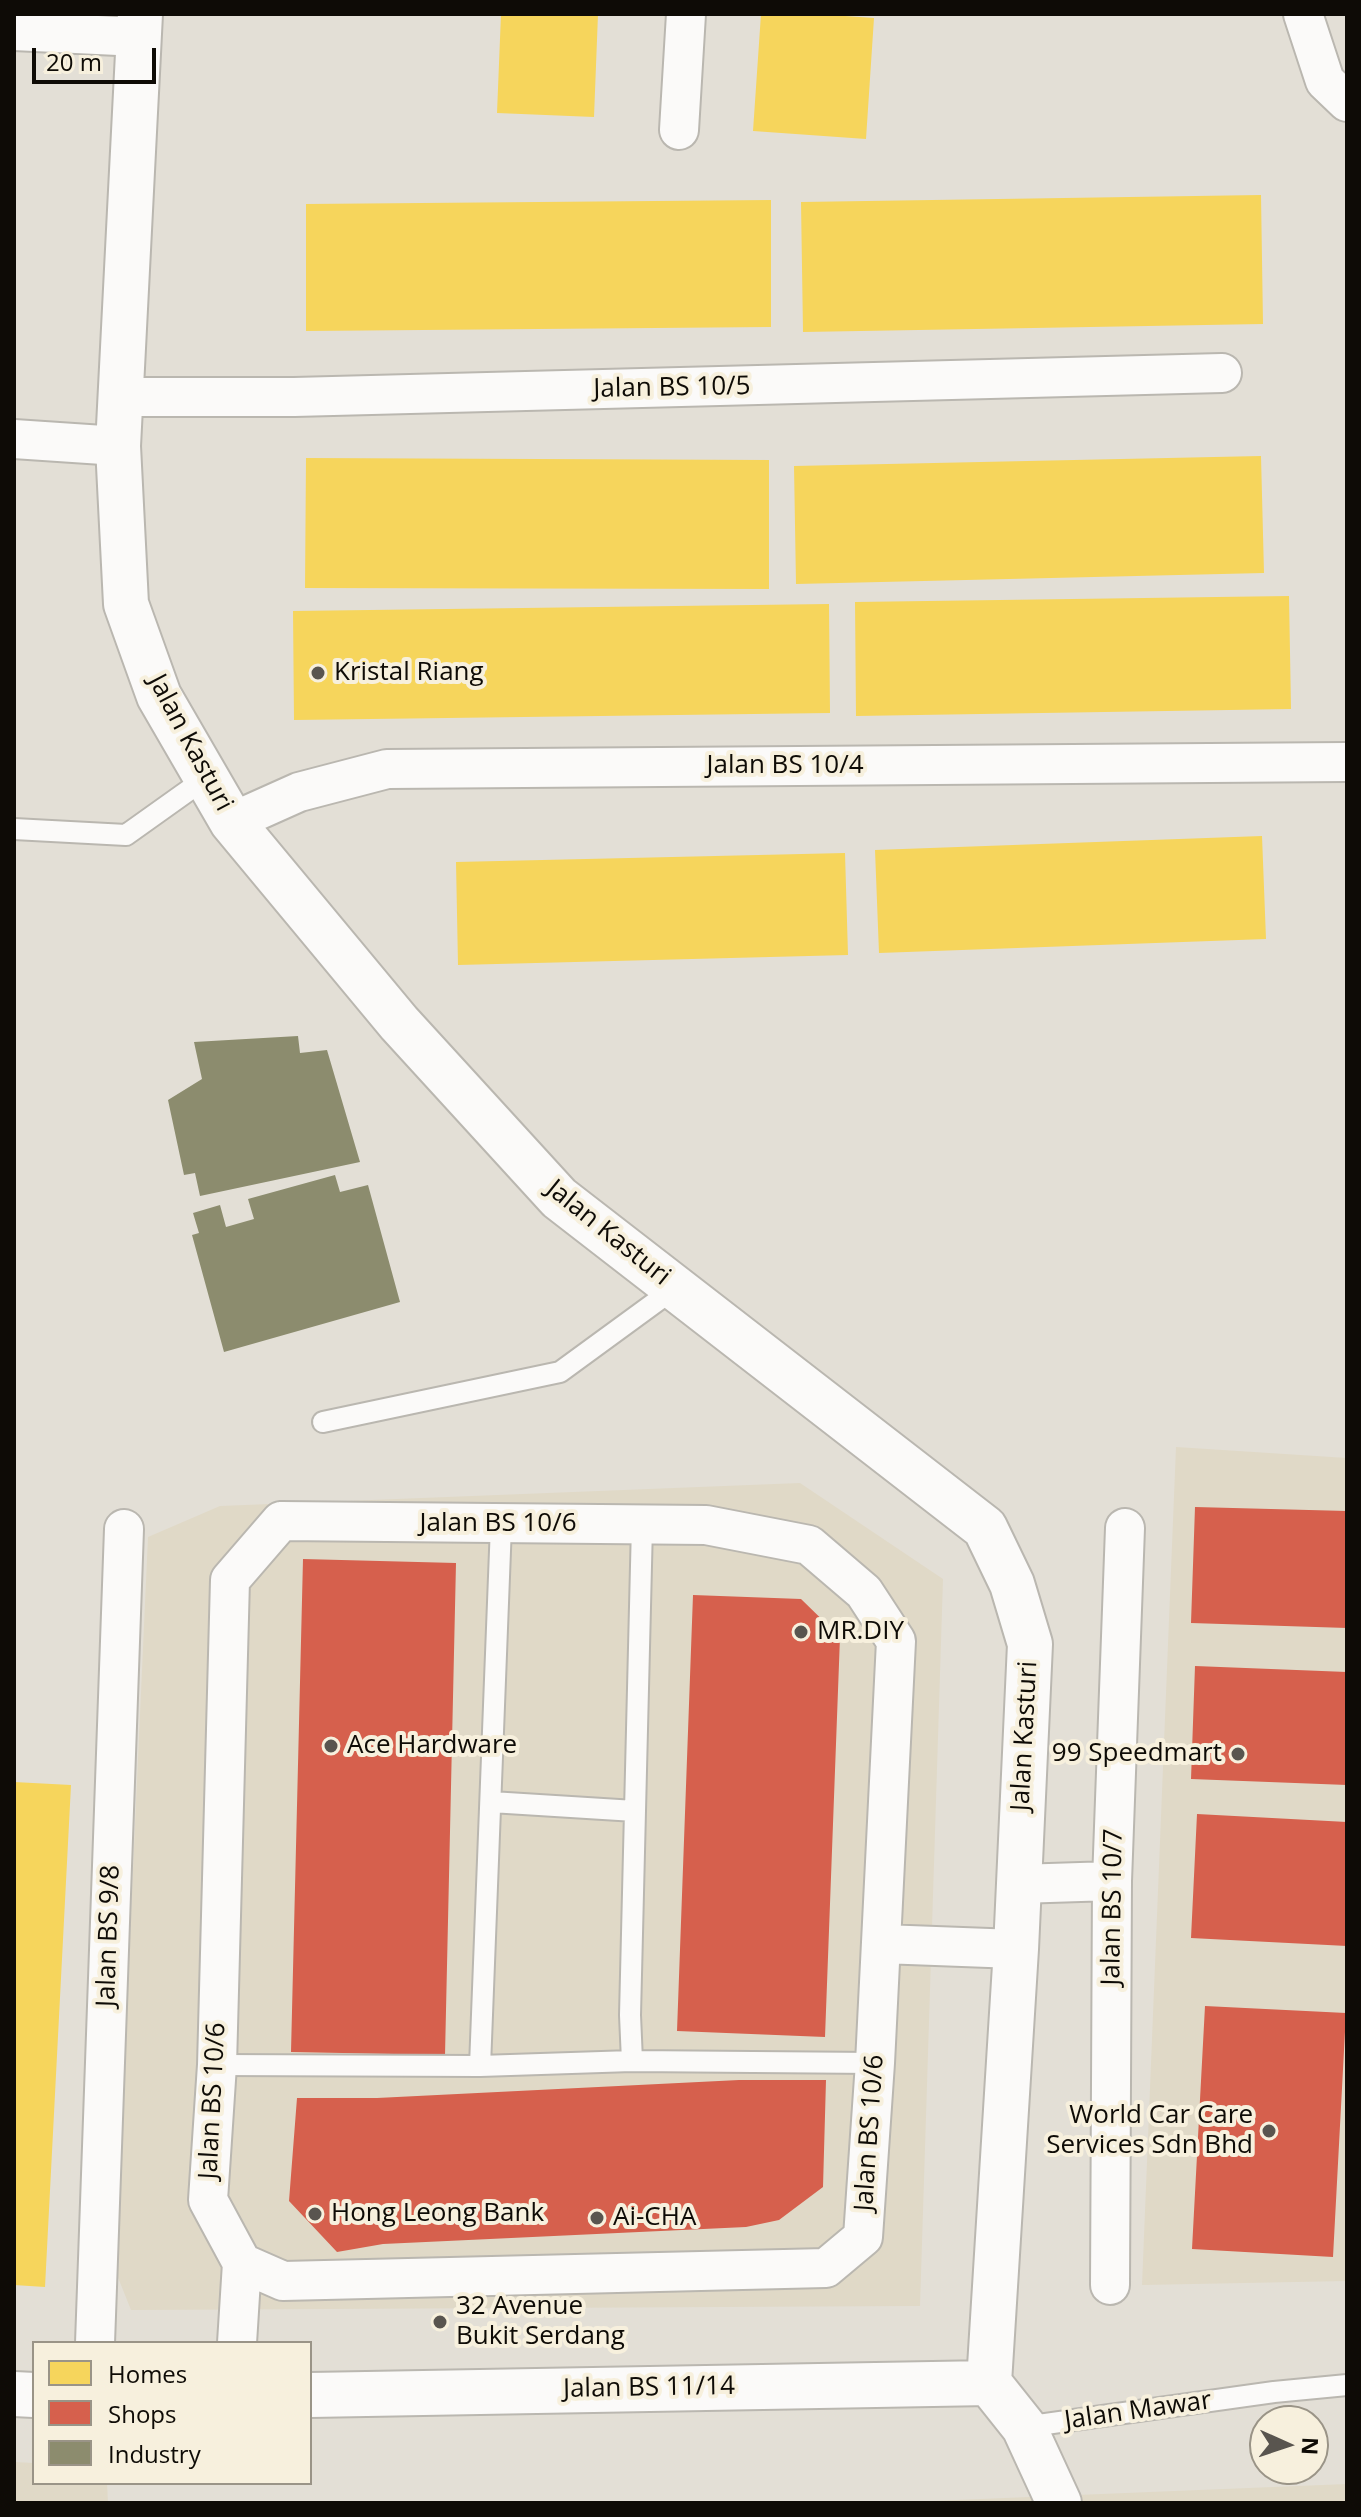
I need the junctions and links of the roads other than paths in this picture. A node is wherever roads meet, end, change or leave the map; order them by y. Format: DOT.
graph roads {
  1 [pos="686,14"];
  2 [pos="1303,14"];
  3 [pos="139,26"];
  4 [pos="14,31"];
  5 [pos="1347,102"];
  6 [pos="679,130"];
  7 [pos="1222,373"];
  8 [pos="122,397"];
  9 [pos="14,439"];
  10 [pos="118,446"];
  11 [pos="1347,762"];
  12 [pos="206,778"];
  13 [pos="232,822"];
  14 [pos="14,829"];
  15 [pos="675,1288"];
  16 [pos="323,1422"];
  17 [pos="501,1525"];
  18 [pos="642,1525"];
  19 [pos="1125,1528"];
  20 [pos="124,1529"];
  21 [pos="491,1802"];
  22 [pos="635,1811"];
  23 [pos="1112,1881"];
  24 [pos="1018,1884"];
  25 [pos="882,1944"];
  26 [pos="1016,1949"];
  27 [pos="632,2061"];
  28 [pos="875,2063"];
  29 [pos="217,2065"];
  30 [pos="480,2066"];
  31 [pos="242,2263"];
  32 [pos="1110,2285"];
  33 [pos="95,2341"];
  34 [pos="237,2341"];
  35 [pos="989,2383"];
  36 [pos="1347,2385"];
  37 [pos="312,2395"];
  38 [pos="1024,2427"];
  39 [pos="1053,2490"];
  40 [pos="1080,2503"];
  1 -- 6 [label="street"];
  2 -- 5 [label="street"];
  3 -- 4 [label="street"];
  3 -- 8 [label="street, Jalan Kasturi"];
  7 -- 8 [label="street, Jalan BS 10/5"];
  8 -- 10 [label="street, Jalan Kasturi"];
  9 -- 10 [label="street"];
  10 -- 12 [label="street, Jalan Kasturi"];
  11 -- 13 [label="street, Jalan BS 10/4"];
  12 -- 13 [label="street, Jalan Kasturi"];
  12 -- 14 [label="lane"];
  13 -- 15 [label="street, Jalan Kasturi"];
  15 -- 16 [label="lane"];
  15 -- 24 [label="street, Jalan Kasturi"];
  17 -- 18 [label="street, Jalan BS 10/6"];
  17 -- 21 [label="lane"];
  17 -- 29 [label="street, Jalan BS 10/6"];
  18 -- 22 [label="lane"];
  18 -- 25 [label="street, Jalan BS 10/6"];
  19 -- 23 [label="street, Jalan BS 10/7"];
  20 -- 33 [label="street, Jalan BS 9/8"];
  21 -- 22 [label="lane"];
  21 -- 30 [label="lane"];
  22 -- 27 [label="lane"];
  23 -- 24 [label="street"];
  23 -- 32 [label="street, Jalan BS 10/7"];
  24 -- 26 [label="street, Jalan Kasturi"];
  25 -- 26 [label="street"];
  25 -- 28 [label="street, Jalan BS 10/6"];
  26 -- 35 [label="street, Jalan Kasturi"];
  27 -- 28 [label="lane"];
  27 -- 30 [label="lane"];
  28 -- 31 [label="street, Jalan BS 10/6"];
  29 -- 30 [label="lane"];
  29 -- 31 [label="street, Jalan BS 10/6"];
  31 -- 34 [label="street"];
  35 -- 37 [label="street, Jalan BS 11/14"];
  35 -- 38 [label="street"];
  36 -- 38 [label="lane, Jalan Mawar"];
  38 -- 39 [label="street"];
  39 -- 40 [label="street"];
}
